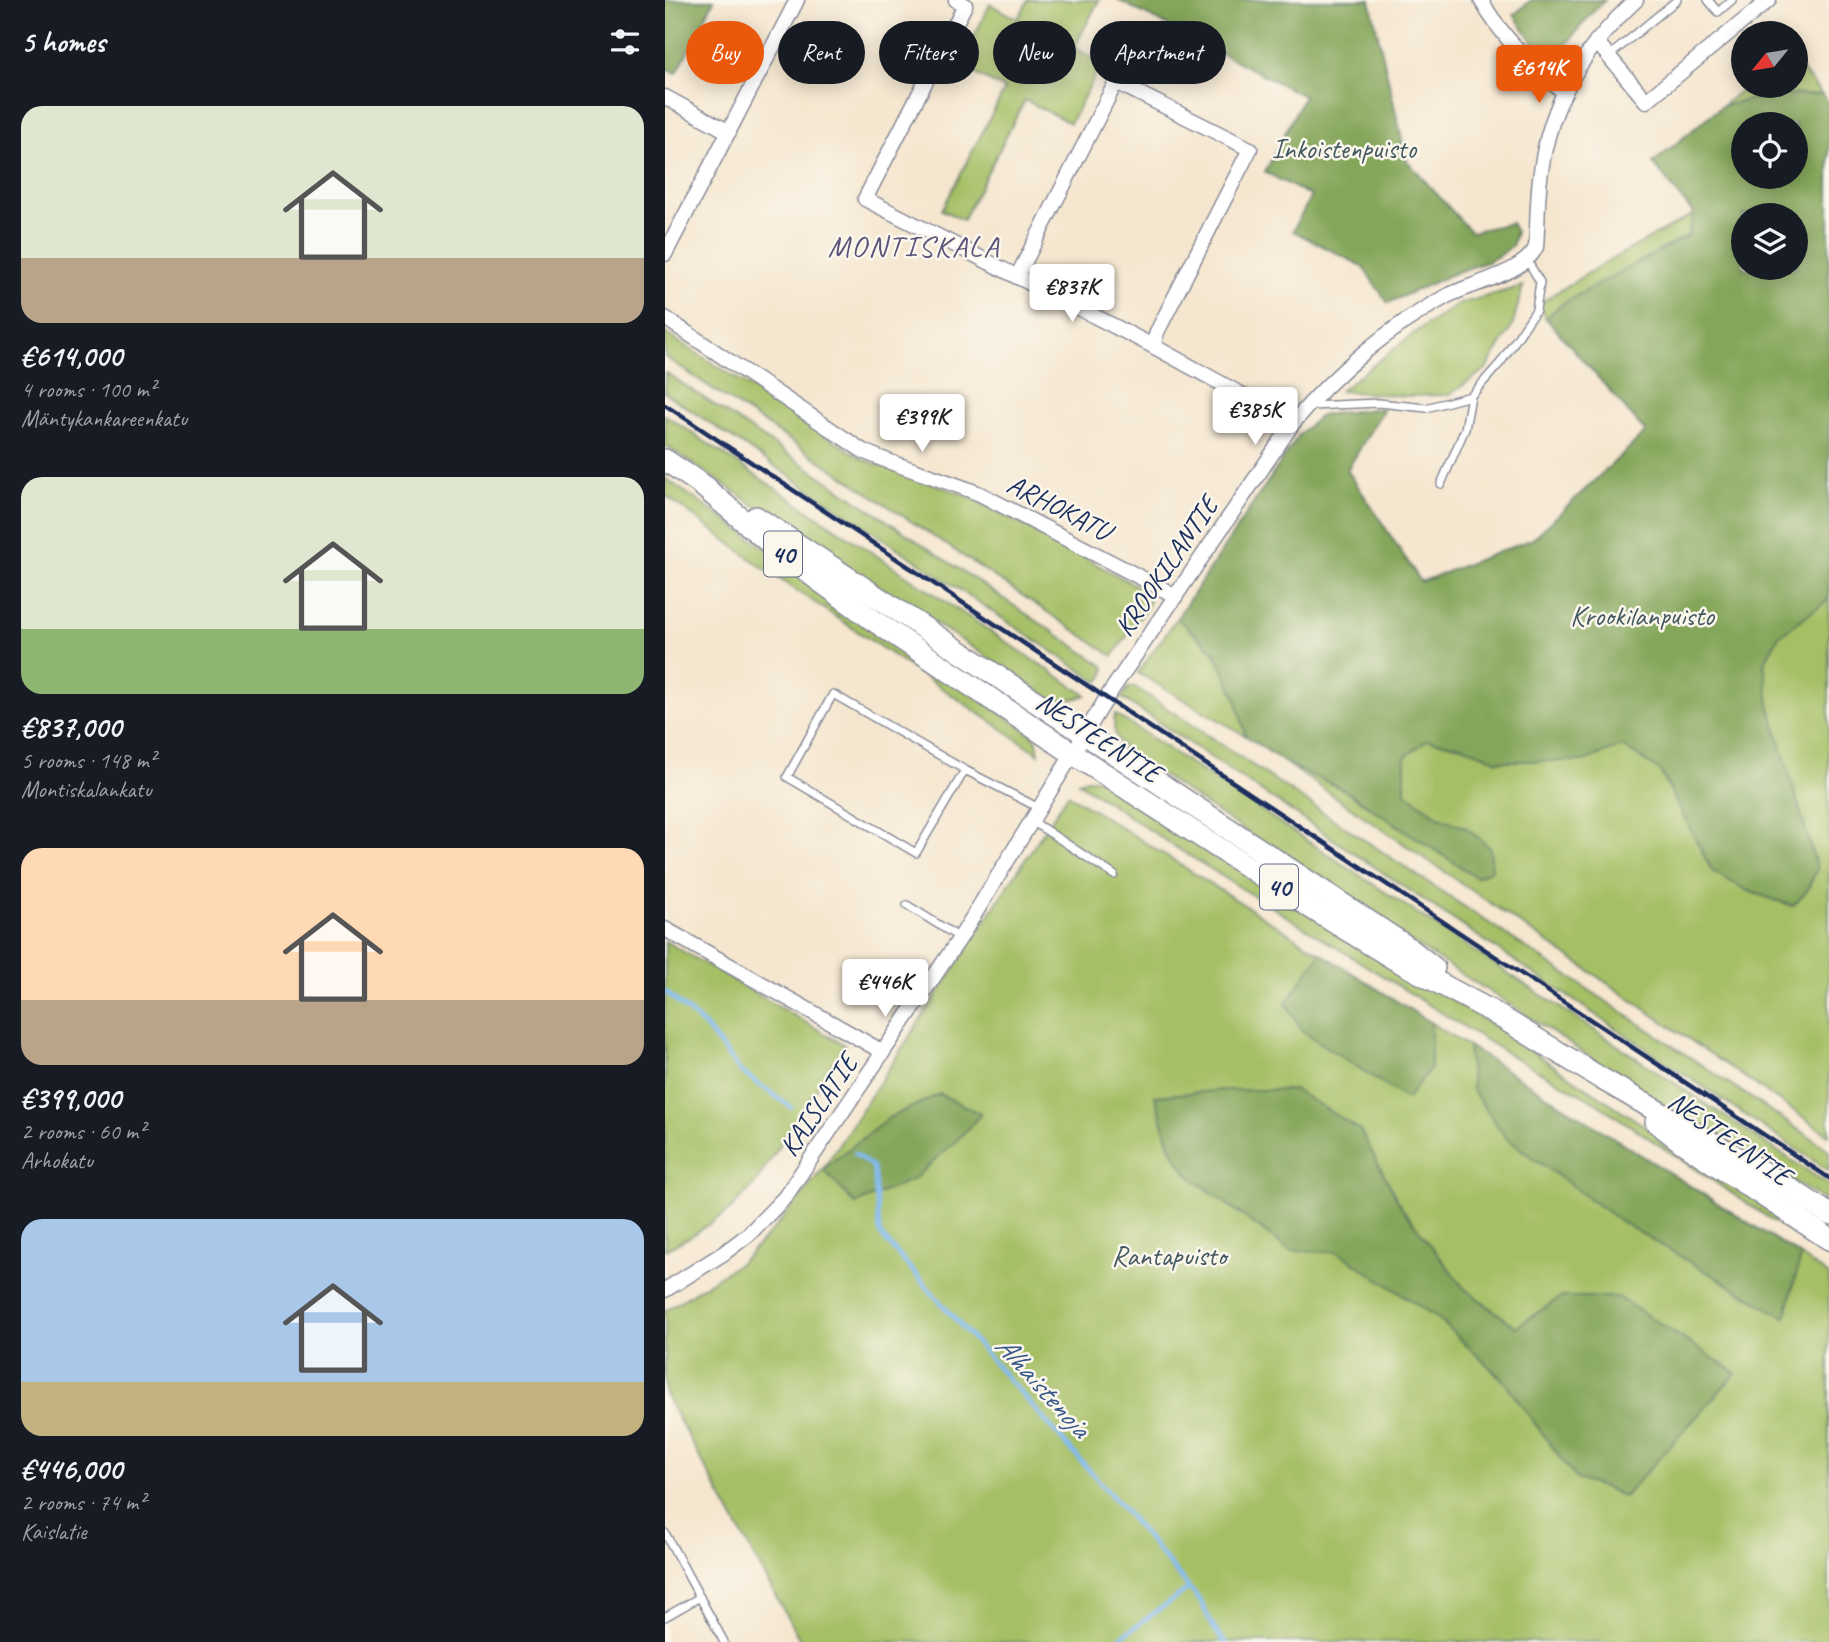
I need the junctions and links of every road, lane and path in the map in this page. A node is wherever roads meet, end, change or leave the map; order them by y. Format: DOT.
graph roads {
  1 [pos="797,0"];
  2 [pos="955,0"];
  3 [pos="1482,0"];
  4 [pos="1636,0"];
  5 [pos="1677,0"];
  6 [pos="1708,0"];
  7 [pos="1732,0"];
  8 [pos="1769,0"];
  9 [pos="1596,41"];
  10 [pos="1609,56"];
  11 [pos="1565,92"];
  12 [pos="665,97"];
  13 [pos="729,132"];
  14 [pos="665,254"];
  15 [pos="1527,260"];
  16 [pos="1017,277"];
  17 [pos="665,318"];
  18 [pos="1153,346"];
  19 [pos="1471,396"];
  20 [pos="1306,407"];
  21 [pos="1293,423"];
  22 [pos="665,460"];
  23 [pos="697,481"];
  24 [pos="1441,484"];
  25 [pos="1176,596"];
  26 [pos="1085,734"];
  27 [pos="1072,754"];
  28 [pos="965,769"];
  29 [pos="1035,815"];
  30 [pos="1114,875"];
  31 [pos="907,905"];
  32 [pos="665,929"];
  33 [pos="960,938"];
  34 [pos="1491,1011"];
  35 [pos="883,1052"];
  36 [pos="1602,1079"];
  37 [pos="1829,1214"];
  38 [pos="1829,1239"];
  39 [pos="665,1290"];
  40 [pos="665,1534"];
  41 [pos="700,1597"];
  42 [pos="665,1617"];
  43 [pos="724,1642"];
  1 -- 13 [label="street"];
  2 -- 16 [label="street"];
  3 -- 11 [label="street"];
  4 -- 9 [label="street"];
  5 -- 10 [label="lane"];
  6 -- 7 [label="lane"];
  8 -- 10 [label="street"];
  9 -- 10 [label="street"];
  9 -- 11 [label="street"];
  11 -- 15 [label="street"];
  12 -- 13 [label="street"];
  13 -- 14 [label="street"];
  15 -- 19 [label="lane"];
  15 -- 20 [label="street, KROOKILANTIE"];
  16 -- 18 [label="street"];
  16 -- 18 [label="street"];
  17 -- 25 [label="street, ARHOKATU"];
  18 -- 21 [label="street"];
  19 -- 20 [label="lane"];
  19 -- 24 [label="lane"];
  20 -- 21 [label="street, KROOKILANTIE"];
  21 -- 25 [label="street, KROOKILANTIE"];
  22 -- 23 [label="main road, NESTEENTIE / 40"];
  23 -- 26 [label="main road, NESTEENTIE / 40"];
  23 -- 27 [label="main road, NESTEENTIE / 40"];
  25 -- 26 [label="street, KROOKILANTIE"];
  26 -- 27 [label="street, KAISLATIE"];
  26 -- 34 [label="main road, NESTEENTIE / 40"];
  27 -- 29 [label="street, KAISLATIE"];
  27 -- 34 [label="main road, NESTEENTIE / 40"];
  28 -- 28 [label="lane"];
  28 -- 29 [label="lane"];
  29 -- 30 [label="lane"];
  29 -- 33 [label="street, KAISLATIE"];
  31 -- 33 [label="lane"];
  32 -- 35 [label="street"];
  33 -- 35 [label="street, KAISLATIE"];
  34 -- 36 [label="main road, NESTEENTIE / 40"];
  35 -- 39 [label="street, KAISLATIE"];
  36 -- 37 [label="main road, NESTEENTIE / 40"];
  36 -- 38 [label="main road, NESTEENTIE / 40"];
  40 -- 41 [label="lane"];
  41 -- 42 [label="lane"];
  41 -- 43 [label="lane"];
}
